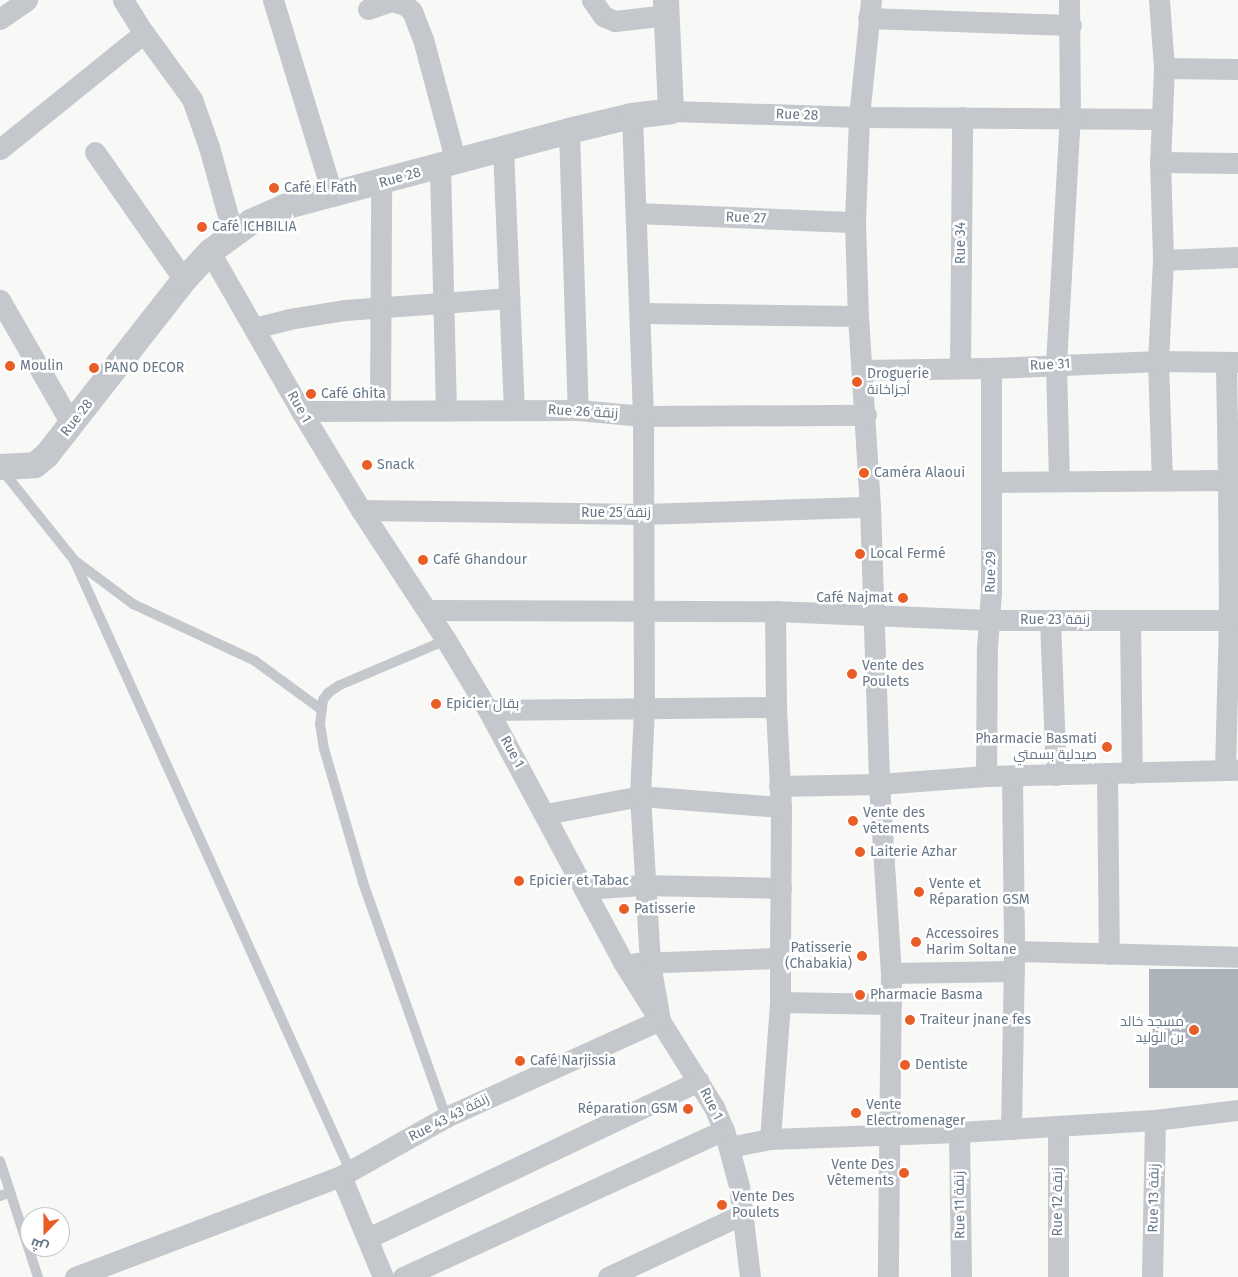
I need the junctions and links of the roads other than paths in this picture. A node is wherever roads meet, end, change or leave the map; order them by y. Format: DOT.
graph roads {
  1 [pos="27,0"];
  2 [pos="123,0"];
  3 [pos="273,0"];
  4 [pos="592,0"];
  5 [pos="1069,0"];
  6 [pos="1159,0"];
  7 [pos="666,7"];
  8 [pos="368,9"];
  9 [pos="870,9"];
  10 [pos="0,19"];
  11 [pos="1071,25"];
  12 [pos="144,33"];
  13 [pos="1164,68"];
  14 [pos="1238,69"];
  15 [pos="671,111"];
  16 [pos="632,116"];
  17 [pos="859,117"];
  18 [pos="962,117"];
  19 [pos="1070,117"];
  20 [pos="1162,119"];
  21 [pos="569,131"];
  22 [pos="0,149"];
  23 [pos="504,149"];
  24 [pos="94,152"];
  25 [pos="1160,162"];
  26 [pos="448,164"];
  27 [pos="1238,164"];
  28 [pos="381,183"];
  29 [pos="333,196"];
  30 [pos="636,213"];
  31 [pos="855,222"];
  32 [pos="233,234"];
  33 [pos="210,252"];
  34 [pos="1238,257"];
  35 [pos="1163,260"];
  36 [pos="184,280"];
  37 [pos="510,298"];
  38 [pos="0,300"];
  39 [pos="444,304"];
  40 [pos="380,308"];
  41 [pos="640,313"];
  42 [pos="858,316"];
  43 [pos="254,328"];
  44 [pos="10,334"];
  45 [pos="1158,361"];
  46 [pos="1232,362"];
  47 [pos="1056,364"];
  48 [pos="960,368"];
  49 [pos="991,368"];
  50 [pos="863,370"];
  51 [pos="380,410"];
  52 [pos="446,410"];
  53 [pos="514,410"];
  54 [pos="578,410"];
  55 [pos="301,411"];
  56 [pos="866,415"];
  57 [pos="643,416"];
  58 [pos="72,425"];
  59 [pos="0,467"];
  60 [pos="1162,480"];
  61 [pos="1228,480"];
  62 [pos="1059,481"];
  63 [pos="991,482"];
  64 [pos="870,507"];
  65 [pos="361,510"];
  66 [pos="642,514"];
  67 [pos="74,560"];
  68 [pos="427,610"];
  69 [pos="643,610"];
  70 [pos="775,610"];
  71 [pos="872,613"];
  72 [pos="989,620"];
  73 [pos="1050,620"];
  74 [pos="1130,620"];
  75 [pos="1234,620"];
  76 [pos="446,640"];
  77 [pos="776,707"];
  78 [pos="644,708"];
  79 [pos="322,710"];
  80 [pos="488,710"];
  81 [pos="1232,770"];
  82 [pos="1106,773"];
  83 [pos="1132,773"];
  84 [pos="1056,774"];
  85 [pos="986,776"];
  86 [pos="1012,776"];
  87 [pos="879,784"];
  88 [pos="640,796"];
  89 [pos="780,796"];
  90 [pos="546,814"];
  91 [pos="643,885"];
  92 [pos="781,888"];
  93 [pos="584,889"];
  94 [pos="1109,954"];
  95 [pos="1238,957"];
  96 [pos="780,958"];
  97 [pos="1014,961"];
  98 [pos="623,962"];
  99 [pos="650,963"];
  100 [pos="891,973"];
  101 [pos="780,1002"];
  102 [pos="891,1004"];
  103 [pos="660,1020"];
  104 [pos="699,1081"];
  105 [pos="1238,1110"];
  106 [pos="446,1117"];
  107 [pos="1156,1120"];
  108 [pos="1058,1126"];
  109 [pos="1011,1129"];
  110 [pos="959,1132"];
  111 [pos="890,1133"];
  112 [pos="726,1139"];
  113 [pos="770,1139"];
  114 [pos="0,1161"];
  115 [pos="346,1173"];
  116 [pos="5,1194"];
  117 [pos="743,1214"];
  118 [pos="368,1238"];
  119 [pos="38,1277"];
  120 [pos="75,1277"];
  121 [pos="383,1277"];
  122 [pos="403,1277"];
  123 [pos="608,1277"];
  124 [pos="750,1277"];
  125 [pos="888,1277"];
  126 [pos="961,1277"];
  127 [pos="1058,1277"];
  128 [pos="1152,1277"];
  1 -- 10 [label="street"];
  2 -- 12 [label="street"];
  3 -- 29 [label="street"];
  4 -- 7 [label="street"];
  5 -- 11 [label="street"];
  6 -- 13 [label="street"];
  7 -- 15 [label="street"];
  8 -- 26 [label="street"];
  9 -- 11 [label="street"];
  9 -- 17 [label="street"];
  11 -- 19 [label="street"];
  12 -- 22 [label="street"];
  12 -- 32 [label="street"];
  13 -- 14 [label="street"];
  13 -- 20 [label="street"];
  15 -- 16 [label="street, Rue 28"];
  15 -- 17 [label="street, Rue 28"];
  16 -- 21 [label="street, Rue 28"];
  16 -- 30 [label="street"];
  17 -- 18 [label="street, Rue 28"];
  17 -- 31 [label="street"];
  18 -- 19 [label="street, Rue 28"];
  18 -- 48 [label="street, Rue 34"];
  19 -- 20 [label="street, Rue 28"];
  19 -- 47 [label="street"];
  20 -- 25 [label="street"];
  21 -- 23 [label="street, Rue 28"];
  21 -- 54 [label="street"];
  23 -- 26 [label="street, Rue 28"];
  23 -- 37 [label="street"];
  24 -- 36 [label="street"];
  25 -- 27 [label="street"];
  25 -- 35 [label="street"];
  26 -- 28 [label="street, Rue 28"];
  26 -- 39 [label="street"];
  28 -- 29 [label="street, Rue 28"];
  28 -- 40 [label="street"];
  29 -- 32 [label="street, Rue 28"];
  30 -- 31 [label="street, Rue 27"];
  30 -- 41 [label="street"];
  31 -- 42 [label="street"];
  32 -- 33 [label="street, Rue 28"];
  33 -- 36 [label="street, Rue 28"];
  33 -- 43 [label="street, Rue 1"];
  34 -- 35 [label="street"];
  35 -- 45 [label="street"];
  36 -- 58 [label="street, Rue 28"];
  37 -- 39 [label="street"];
  37 -- 53 [label="street"];
  38 -- 44 [label="street"];
  39 -- 40 [label="street"];
  39 -- 52 [label="street"];
  40 -- 43 [label="street"];
  40 -- 51 [label="street"];
  41 -- 42 [label="street"];
  41 -- 57 [label="street"];
  42 -- 50 [label="street"];
  43 -- 55 [label="street, Rue 1"];
  44 -- 58 [label="street"];
  45 -- 46 [label="street, Rue 31"];
  45 -- 47 [label="street, Rue 31"];
  45 -- 60 [label="street"];
  46 -- 61 [label="street"];
  47 -- 49 [label="street, Rue 31"];
  47 -- 62 [label="street"];
  48 -- 49 [label="street, Rue 31"];
  48 -- 50 [label="street, Rue 31"];
  49 -- 63 [label="street, Rue 29"];
  50 -- 56 [label="street"];
  51 -- 52 [label="street, Rue 26 زنقة"];
  51 -- 55 [label="street, Rue 26 زنقة"];
  52 -- 53 [label="street, Rue 26 زنقة"];
  53 -- 54 [label="street, Rue 26 زنقة"];
  54 -- 57 [label="street, Rue 26 زنقة"];
  55 -- 65 [label="street, Rue 1"];
  56 -- 57 [label="street, Rue 26 زنقة"];
  56 -- 64 [label="street"];
  57 -- 66 [label="street"];
  58 -- 59 [label="street, Rue 28"];
  59 -- 67 [label="lane"];
  60 -- 61 [label="street"];
  60 -- 62 [label="street"];
  61 -- 75 [label="street"];
  62 -- 63 [label="street"];
  63 -- 72 [label="street, Rue 29"];
  64 -- 66 [label="street, Rue 25 زنقة"];
  64 -- 71 [label="street"];
  65 -- 66 [label="street, Rue 25 زنقة"];
  65 -- 68 [label="street, Rue 1"];
  66 -- 69 [label="street"];
  67 -- 79 [label="lane"];
  67 -- 115 [label="lane"];
  68 -- 69 [label="street, Rue 23 زنقة"];
  68 -- 76 [label="street, Rue 1"];
  69 -- 70 [label="street, Rue 23 زنقة"];
  69 -- 78 [label="street"];
  70 -- 71 [label="street, Rue 23 زنقة"];
  70 -- 77 [label="street"];
  71 -- 72 [label="street, Rue 23 زنقة"];
  71 -- 87 [label="street"];
  72 -- 73 [label="street, Rue 23 زنقة"];
  72 -- 85 [label="street, Rue 29"];
  73 -- 74 [label="street, Rue 23 زنقة"];
  73 -- 84 [label="street"];
  74 -- 75 [label="street, Rue 23 زنقة"];
  74 -- 83 [label="street"];
  75 -- 81 [label="street"];
  76 -- 79 [label="lane"];
  76 -- 80 [label="street, Rue 1"];
  77 -- 78 [label="street"];
  77 -- 89 [label="street"];
  78 -- 80 [label="street"];
  78 -- 88 [label="street"];
  79 -- 106 [label="lane"];
  80 -- 90 [label="street, Rue 1"];
  81 -- 83 [label="street"];
  82 -- 83 [label="street"];
  82 -- 84 [label="street"];
  82 -- 94 [label="street"];
  84 -- 86 [label="street"];
  85 -- 86 [label="street"];
  85 -- 87 [label="street"];
  86 -- 97 [label="street"];
  87 -- 89 [label="street"];
  87 -- 100 [label="street"];
  88 -- 89 [label="street"];
  88 -- 90 [label="street"];
  88 -- 91 [label="street"];
  89 -- 92 [label="street"];
  90 -- 93 [label="street, Rue 1"];
  91 -- 92 [label="street"];
  91 -- 93 [label="street"];
  91 -- 99 [label="street"];
  92 -- 96 [label="street"];
  93 -- 98 [label="street, Rue 1"];
  94 -- 95 [label="street"];
  94 -- 97 [label="street"];
  96 -- 99 [label="street"];
  96 -- 101 [label="street"];
  97 -- 100 [label="street"];
  97 -- 109 [label="street"];
  98 -- 99 [label="street"];
  98 -- 103 [label="street, Rue 1"];
  99 -- 103 [label="street"];
  100 -- 102 [label="street"];
  101 -- 102 [label="street"];
  101 -- 113 [label="street"];
  102 -- 111 [label="street"];
  103 -- 104 [label="street, Rue 1"];
  103 -- 106 [label="street, Rue 43 زنقة 43"];
  104 -- 112 [label="street, Rue 1"];
  104 -- 118 [label="street"];
  105 -- 107 [label="street"];
  106 -- 115 [label="street, Rue 43 زنقة 43"];
  107 -- 108 [label="street"];
  107 -- 128 [label="street, Rue 13 زنقة"];
  108 -- 109 [label="street"];
  108 -- 127 [label="street, Rue 12 زنقة"];
  109 -- 110 [label="street"];
  110 -- 111 [label="street"];
  110 -- 126 [label="street, Rue 11 زنقة"];
  111 -- 113 [label="street"];
  111 -- 125 [label="street"];
  112 -- 113 [label="street"];
  112 -- 117 [label="street, Rue 1"];
  112 -- 122 [label="street"];
  114 -- 116 [label="lane"];
  115 -- 118 [label="street"];
  115 -- 120 [label="street, Rue 43 زنقة 43"];
  116 -- 119 [label="lane"];
  117 -- 123 [label="street"];
  117 -- 124 [label="street, Rue 1"];
  118 -- 121 [label="street"];
}
